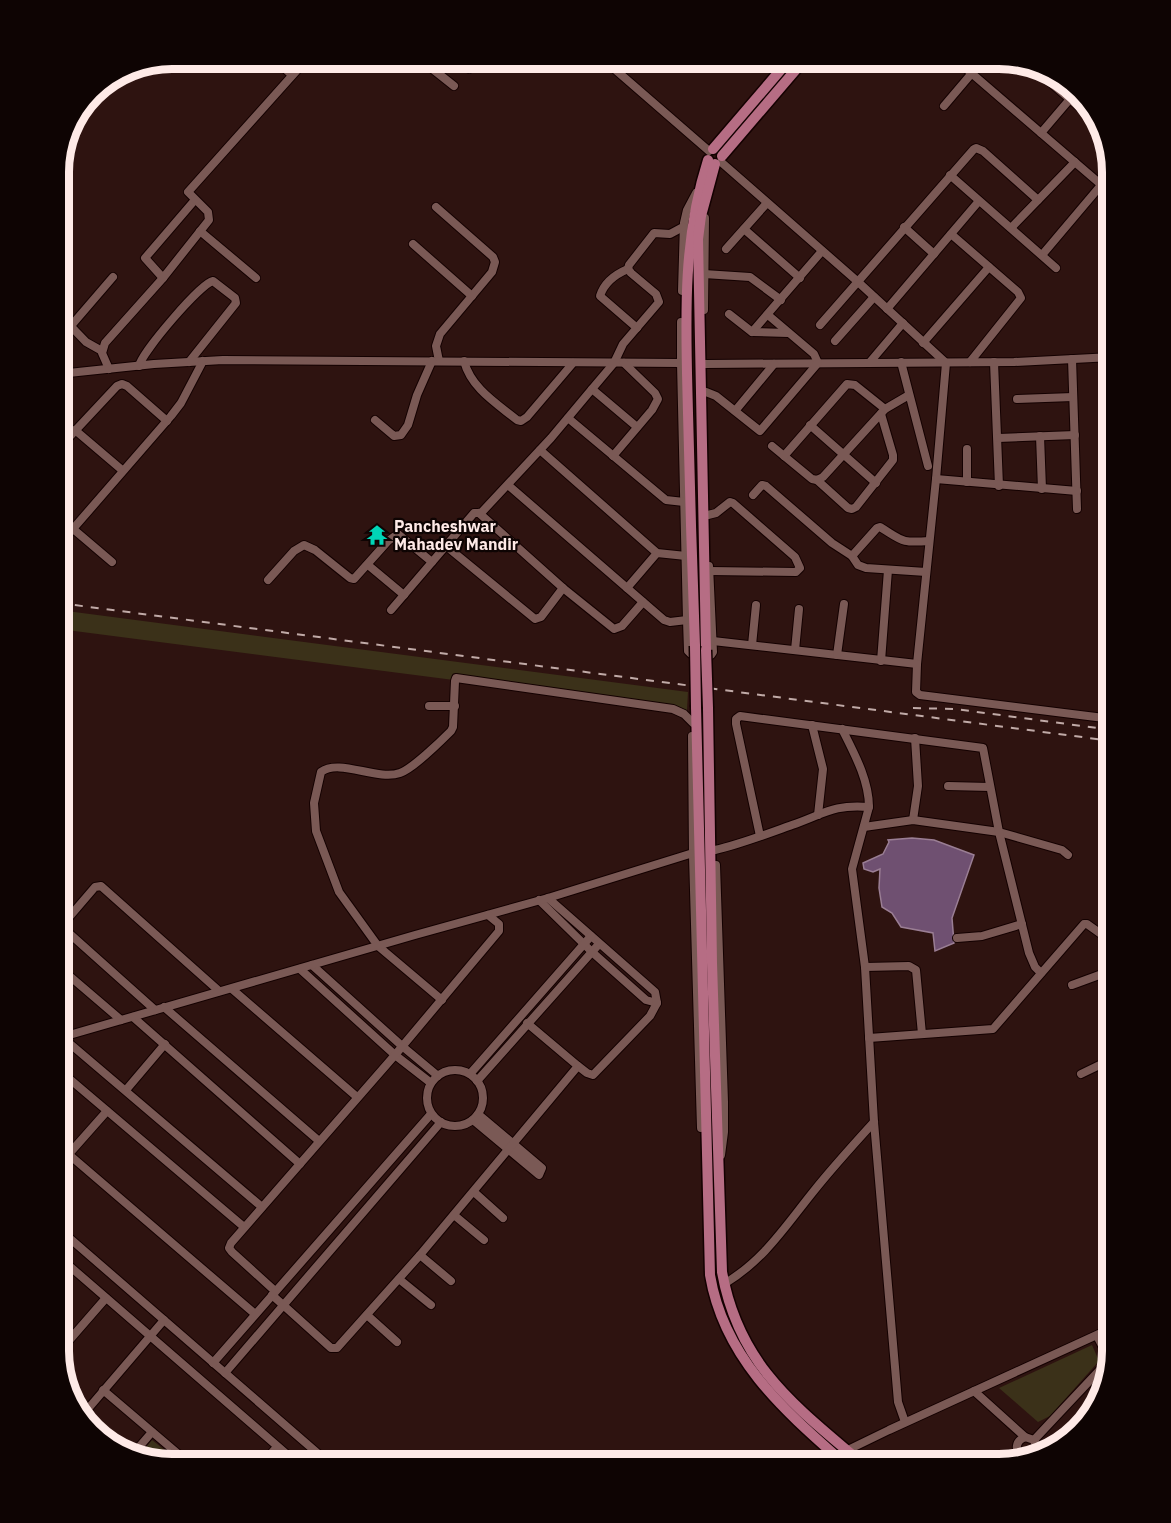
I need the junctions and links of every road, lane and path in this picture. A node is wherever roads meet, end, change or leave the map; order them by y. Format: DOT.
graph roads {
  1 [pos="286,69"];
  2 [pos="297,69"];
  3 [pos="433,69"];
  4 [pos="614,69"];
  5 [pos="782,69"];
  6 [pos="796,69"];
  7 [pos="967,69"];
  8 [pos="972,73"];
  9 [pos="292,75"];
  10 [pos="454,86"];
  11 [pos="1055,86"];
  12 [pos="1066,96"];
  13 [pos="1077,105"];
  14 [pos="944,106"];
  15 [pos="1041,133"];
  16 [pos="715,157"];
  17 [pos="1075,162"];
  18 [pos="950,175"];
  19 [pos="1102,184"];
  20 [pos="698,191"];
  21 [pos="706,199"];
  22 [pos="1038,200"];
  23 [pos="195,201"];
  24 [pos="979,201"];
  25 [pos="767,203"];
  26 [pos="436,207"];
  27 [pos="683,227"];
  28 [pos="904,227"];
  29 [pos="1011,228"];
  30 [pos="744,230"];
  31 [pos="200,231"];
  32 [pos="951,234"];
  33 [pos="413,244"];
  34 [pos="726,249"];
  35 [pos="822,251"];
  36 [pos="934,254"];
  37 [pos="1042,255"];
  38 [pos="989,267"];
  39 [pos="1056,268"];
  40 [pos="628,269"];
  41 [pos="704,274"];
  42 [pos="113,277"];
  43 [pos="163,278"];
  44 [pos="256,278"];
  45 [pos="800,278"];
  46 [pos="857,281"];
  47 [pos="472,296"];
  48 [pos="874,297"];
  49 [pos="780,300"];
  50 [pos="887,309"];
  51 [pos="729,314"];
  52 [pos="768,315"];
  53 [pos="903,323"];
  54 [pos="820,325"];
  55 [pos="70,327"];
  56 [pos="637,328"];
  57 [pos="752,332"];
  58 [pos="789,333"];
  59 [pos="835,341"];
  60 [pos="924,343"];
  61 [pos="102,351"];
  62 [pos="1102,357"];
  63 [pos="1072,359"];
  64 [pos="203,361"];
  65 [pos="435,361"];
  66 [pos="464,361"];
  67 [pos="189,362"];
  68 [pos="870,362"];
  69 [pos="901,362"];
  70 [pos="970,362"];
  71 [pos="994,362"];
  72 [pos="573,363"];
  73 [pos="614,363"];
  74 [pos="624,363"];
  75 [pos="681,363"];
  76 [pos="818,363"];
  77 [pos="946,363"];
  78 [pos="705,364"];
  79 [pos="774,364"];
  80 [pos="139,366"];
  81 [pos="109,369"];
  82 [pos="69,373"];
  83 [pos="592,389"];
  84 [pos="706,392"];
  85 [pos="909,395"];
  86 [pos="1073,397"];
  87 [pos="1017,399"];
  88 [pos="735,411"];
  89 [pos="883,411"];
  90 [pos="568,418"];
  91 [pos="375,420"];
  92 [pos="167,421"];
  93 [pos="810,425"];
  94 [pos="637,427"];
  95 [pos="75,430"];
  96 [pos="1075,435"];
  97 [pos="1040,436"];
  98 [pos="69,437"];
  99 [pos="998,438"];
  100 [pos="772,446"];
  101 [pos="967,449"];
  102 [pos="540,450"];
  103 [pos="843,455"];
  104 [pos="613,456"];
  105 [pos="784,456"];
  106 [pos="927,466"];
  107 [pos="122,470"];
  108 [pos="936,479"];
  109 [pos="817,480"];
  110 [pos="967,482"];
  111 [pos="876,483"];
  112 [pos="508,485"];
  113 [pos="999,486"];
  114 [pos="1042,489"];
  115 [pos="1077,491"];
  116 [pos="753,495"];
  117 [pos="684,502"];
  118 [pos="1077,509"];
  119 [pos="479,513"];
  120 [pos="708,515"];
  121 [pos="72,528"];
  122 [pos="69,532"];
  123 [pos="929,541"];
  124 [pos="446,546"];
  125 [pos="657,553"];
  126 [pos="686,556"];
  127 [pos="852,556"];
  128 [pos="112,562"];
  129 [pos="432,562"];
  130 [pos="368,565"];
  131 [pos="888,570"];
  132 [pos="710,571"];
  133 [pos="926,572"];
  134 [pos="268,580"];
  135 [pos="562,588"];
  136 [pos="627,588"];
  137 [pos="404,595"];
  138 [pos="643,602"];
  139 [pos="844,604"];
  140 [pos="756,605"];
  141 [pos="799,609"];
  142 [pos="391,610"];
  143 [pos="687,620"];
  144 [pos="752,645"];
  145 [pos="709,646"];
  146 [pos="795,650"];
  147 [pos="837,655"];
  148 [pos="881,661"];
  149 [pos="917,664"];
  150 [pos="429,706"];
  151 [pos="454,706"];
  152 [pos="708,710"];
  153 [pos="695,715"];
  154 [pos="1102,718"];
  155 [pos="812,724"];
  156 [pos="842,729"];
  157 [pos="915,738"];
  158 [pos="948,786"];
  159 [pos="990,788"];
  160 [pos="869,807"];
  161 [pos="818,815"];
  162 [pos="913,820"];
  163 [pos="864,827"];
  164 [pos="999,832"];
  165 [pos="760,836"];
  166 [pos="715,850"];
  167 [pos="693,854"];
  168 [pos="1068,855"];
  169 [pos="548,898"];
  170 [pos="539,900"];
  171 [pos="488,915"];
  172 [pos="69,917"];
  173 [pos="1022,924"];
  174 [pos="1102,933"];
  175 [pos="69,935"];
  176 [pos="591,936"];
  177 [pos="957,938"];
  178 [pos="584,944"];
  179 [pos="599,944"];
  180 [pos="378,946"];
  181 [pos="592,952"];
  182 [pos="312,965"];
  183 [pos="865,967"];
  184 [pos="300,969"];
  185 [pos="1041,974"];
  186 [pos="1102,974"];
  187 [pos="69,976"];
  188 [pos="1072,985"];
  189 [pos="231,989"];
  190 [pos="219,992"];
  191 [pos="442,1000"];
  192 [pos="657,1003"];
  193 [pos="160,1009"];
  194 [pos="134,1017"];
  195 [pos="121,1020"];
  196 [pos="527,1023"];
  197 [pos="922,1034"];
  198 [pos="69,1035"];
  199 [pos="869,1038"];
  200 [pos="165,1044"];
  201 [pos="69,1045"];
  202 [pos="402,1046"];
  203 [pos="395,1054"];
  204 [pos="1102,1064"];
  205 [pos="578,1066"];
  206 [pos="470,1074"];
  207 [pos="1082,1074"];
  208 [pos="438,1076"];
  209 [pos="69,1079"];
  210 [pos="477,1081"];
  211 [pos="431,1083"];
  212 [pos="126,1090"];
  213 [pos="357,1097"];
  214 [pos="107,1112"];
  215 [pos="431,1114"];
  216 [pos="475,1117"];
  217 [pos="441,1122"];
  218 [pos="874,1122"];
  219 [pos="319,1141"];
  220 [pos="512,1147"];
  221 [pos="69,1154"];
  222 [pos="69,1156"];
  223 [pos="718,1163"];
  224 [pos="300,1164"];
  225 [pos="706,1167"];
  226 [pos="474,1192"];
  227 [pos="261,1207"];
  228 [pos="454,1215"];
  229 [pos="503,1218"];
  230 [pos="244,1227"];
  231 [pos="69,1238"];
  232 [pos="484,1240"];
  233 [pos="420,1255"];
  234 [pos="69,1267"];
  235 [pos="399,1279"];
  236 [pos="451,1281"];
  237 [pos="724,1284"];
  238 [pos="274,1293"];
  239 [pos="106,1298"];
  240 [pos="283,1305"];
  241 [pos="431,1305"];
  242 [pos="255,1314"];
  243 [pos="367,1315"];
  244 [pos="164,1320"];
  245 [pos="1102,1333"];
  246 [pos="1097,1335"];
  247 [pos="150,1336"];
  248 [pos="69,1341"];
  249 [pos="397,1342"];
  250 [pos="1102,1344"];
  251 [pos="213,1362"];
  252 [pos="1100,1370"];
  253 [pos="225,1373"];
  254 [pos="103,1390"];
  255 [pos="974,1391"];
  256 [pos="87,1409"];
  257 [pos="905,1422"];
  258 [pos="152,1432"];
  259 [pos="1025,1437"];
  260 [pos="1034,1440"];
  261 [pos="1036,1446"];
  262 [pos="277,1447"];
  263 [pos="138,1448"];
  264 [pos="847,1451"];
  265 [pos="1020,1451"];
  266 [pos="178,1454"];
  267 [pos="271,1454"];
  268 [pos="285,1454"];
  269 [pos="318,1454"];
  270 [pos="833,1454"];
  271 [pos="842,1454"];
  272 [pos="851,1454"];
  1 -- 9 [label="street"];
  2 -- 9 [label="street"];
  3 -- 10 [label="street"];
  4 -- 16 [label="street"];
  5 -- 16 [label="main road"];
  6 -- 16 [label="main road"];
  7 -- 8 [label="street"];
  8 -- 14 [label="street"];
  8 -- 15 [label="street"];
  9 -- 23 [label="street"];
  11 -- 12 [label="street"];
  12 -- 13 [label="street"];
  12 -- 15 [label="street"];
  15 -- 17 [label="street"];
  16 -- 20 [label="main road"];
  16 -- 21 [label="main road"];
  16 -- 25 [label="street"];
  17 -- 19 [label="street"];
  17 -- 22 [label="street"];
  18 -- 22 [label="street"];
  18 -- 24 [label="street"];
  18 -- 28 [label="street"];
  19 -- 37 [label="street"];
  20 -- 27 [label="street"];
  20 -- 153 [label="main road, bridge"];
  21 -- 41 [label="street"];
  21 -- 145 [label="main road"];
  22 -- 29 [label="street"];
  23 -- 31 [label="street"];
  23 -- 43 [label="street"];
  24 -- 29 [label="street"];
  24 -- 32 [label="street"];
  25 -- 30 [label="street"];
  25 -- 35 [label="street"];
  26 -- 47 [label="street"];
  27 -- 40 [label="street"];
  27 -- 75 [label="street"];
  28 -- 36 [label="street"];
  28 -- 46 [label="street"];
  29 -- 37 [label="street"];
  30 -- 34 [label="street"];
  30 -- 45 [label="street"];
  31 -- 43 [label="street"];
  31 -- 44 [label="street"];
  32 -- 36 [label="street"];
  32 -- 38 [label="street"];
  33 -- 47 [label="street"];
  35 -- 45 [label="street"];
  35 -- 46 [label="street"];
  36 -- 50 [label="street"];
  37 -- 39 [label="street"];
  38 -- 60 [label="street"];
  38 -- 70 [label="street"];
  40 -- 56 [label="street"];
  40 -- 56 [label="street"];
  41 -- 49 [label="street"];
  41 -- 78 [label="street"];
  42 -- 55 [label="street"];
  43 -- 61 [label="street"];
  45 -- 49 [label="street"];
  46 -- 48 [label="street"];
  46 -- 54 [label="street"];
  47 -- 65 [label="street"];
  48 -- 50 [label="street"];
  48 -- 59 [label="street"];
  49 -- 52 [label="street"];
  50 -- 53 [label="street"];
  51 -- 57 [label="street"];
  52 -- 57 [label="street"];
  52 -- 58 [label="street"];
  53 -- 60 [label="street"];
  53 -- 68 [label="street"];
  55 -- 61 [label="street"];
  56 -- 73 [label="street"];
  57 -- 58 [label="street"];
  58 -- 76 [label="street"];
  60 -- 77 [label="street"];
  61 -- 81 [label="street"];
  62 -- 63 [label="street"];
  63 -- 71 [label="street"];
  63 -- 86 [label="street"];
  64 -- 65 [label="street"];
  64 -- 67 [label="street"];
  64 -- 92 [label="street"];
  65 -- 66 [label="street"];
  65 -- 91 [label="street"];
  66 -- 72 [label="street"];
  66 -- 72 [label="street"];
  67 -- 80 [label="street"];
  67 -- 80 [label="street"];
  68 -- 69 [label="street"];
  68 -- 76 [label="street"];
  69 -- 77 [label="street"];
  69 -- 85 [label="street"];
  70 -- 71 [label="street"];
  70 -- 77 [label="street"];
  71 -- 99 [label="street"];
  72 -- 73 [label="street"];
  73 -- 74 [label="street"];
  73 -- 83 [label="street"];
  74 -- 75 [label="street"];
  74 -- 94 [label="street"];
  75 -- 117 [label="street"];
  76 -- 79 [label="street"];
  76 -- 88 [label="street"];
  77 -- 108 [label="street"];
  78 -- 79 [label="street"];
  78 -- 84 [label="street"];
  79 -- 88 [label="street"];
  80 -- 81 [label="street"];
  81 -- 82 [label="street"];
  83 -- 90 [label="street"];
  83 -- 94 [label="street"];
  84 -- 88 [label="street"];
  84 -- 120 [label="street"];
  85 -- 89 [label="street"];
  85 -- 106 [label="street"];
  86 -- 87 [label="street"];
  86 -- 96 [label="street"];
  89 -- 93 [label="street"];
  89 -- 103 [label="street"];
  89 -- 111 [label="street"];
  90 -- 102 [label="street"];
  90 -- 104 [label="street"];
  92 -- 95 [label="street"];
  92 -- 107 [label="street"];
  93 -- 103 [label="street"];
  93 -- 105 [label="street"];
  94 -- 104 [label="street"];
  95 -- 98 [label="street"];
  95 -- 107 [label="street"];
  96 -- 97 [label="street"];
  96 -- 115 [label="street"];
  97 -- 99 [label="street"];
  97 -- 114 [label="street"];
  99 -- 113 [label="street"];
  100 -- 105 [label="street"];
  101 -- 110 [label="street"];
  102 -- 112 [label="street"];
  102 -- 125 [label="street"];
  103 -- 109 [label="street"];
  103 -- 111 [label="street"];
  104 -- 117 [label="street"];
  105 -- 109 [label="street"];
  107 -- 121 [label="street"];
  108 -- 110 [label="street"];
  108 -- 123 [label="street"];
  109 -- 111 [label="street"];
  110 -- 113 [label="street"];
  112 -- 119 [label="street"];
  112 -- 136 [label="street"];
  113 -- 114 [label="street"];
  114 -- 115 [label="street"];
  115 -- 118 [label="street"];
  116 -- 127 [label="street"];
  117 -- 126 [label="street"];
  119 -- 124 [label="street"];
  119 -- 135 [label="street"];
  120 -- 132 [label="street"];
  120 -- 132 [label="street"];
  121 -- 122 [label="street"];
  121 -- 128 [label="street"];
  123 -- 127 [label="street"];
  123 -- 133 [label="street"];
  124 -- 129 [label="street"];
  124 -- 135 [label="street"];
  125 -- 126 [label="street"];
  125 -- 136 [label="street"];
  126 -- 143 [label="street"];
  127 -- 131 [label="street"];
  129 -- 130 [label="street"];
  129 -- 137 [label="street"];
  130 -- 134 [label="street"];
  130 -- 137 [label="street"];
  131 -- 133 [label="street"];
  131 -- 148 [label="street"];
  132 -- 145 [label="street"];
  133 -- 149 [label="street"];
  135 -- 138 [label="street"];
  136 -- 138 [label="street"];
  137 -- 142 [label="street"];
  138 -- 143 [label="street"];
  139 -- 147 [label="street"];
  140 -- 144 [label="street"];
  141 -- 146 [label="street"];
  143 -- 145 [label="street"];
  144 -- 145 [label="street"];
  144 -- 146 [label="street"];
  145 -- 152 [label="main road, bridge"];
  146 -- 147 [label="street"];
  147 -- 148 [label="street"];
  148 -- 149 [label="street"];
  149 -- 154 [label="street"];
  150 -- 151 [label="street"];
  151 -- 153 [label="street"];
  151 -- 180 [label="street"];
  152 -- 166 [label="street"];
  152 -- 223 [label="main road"];
  153 -- 167 [label="street"];
  153 -- 225 [label="main road"];
  155 -- 156 [label="street"];
  155 -- 161 [label="street"];
  155 -- 165 [label="street"];
  156 -- 157 [label="street"];
  156 -- 160 [label="street"];
  157 -- 159 [label="street"];
  157 -- 162 [label="street"];
  158 -- 159 [label="street"];
  159 -- 164 [label="street"];
  160 -- 161 [label="street"];
  160 -- 163 [label="street"];
  161 -- 165 [label="street"];
  162 -- 163 [label="street"];
  162 -- 164 [label="street"];
  163 -- 183 [label="street"];
  164 -- 168 [label="street"];
  164 -- 173 [label="street"];
  165 -- 166 [label="street"];
  166 -- 223 [label="street"];
  167 -- 169 [label="street"];
  167 -- 225 [label="street"];
  169 -- 170 [label="street"];
  169 -- 176 [label="street"];
  170 -- 171 [label="street"];
  170 -- 178 [label="street"];
  171 -- 180 [label="street"];
  171 -- 191 [label="street"];
  172 -- 190 [label="street"];
  173 -- 177 [label="street"];
  173 -- 185 [label="street"];
  174 -- 185 [label="street"];
  175 -- 193 [label="street"];
  176 -- 178 [label="street"];
  176 -- 179 [label="street"];
  178 -- 181 [label="street"];
  178 -- 206 [label="street"];
  179 -- 181 [label="street"];
  179 -- 192 [label="street"];
  180 -- 182 [label="street"];
  180 -- 191 [label="street"];
  181 -- 192 [label="street"];
  181 -- 196 [label="street"];
  182 -- 184 [label="street"];
  182 -- 202 [label="street"];
  183 -- 197 [label="street"];
  183 -- 199 [label="street"];
  184 -- 189 [label="street"];
  184 -- 203 [label="street"];
  185 -- 197 [label="street"];
  186 -- 188 [label="street"];
  187 -- 195 [label="street"];
  189 -- 190 [label="street"];
  189 -- 213 [label="street"];
  190 -- 193 [label="street"];
  191 -- 202 [label="street"];
  192 -- 205 [label="street"];
  193 -- 194 [label="street"];
  193 -- 219 [label="street"];
  194 -- 195 [label="street"];
  194 -- 200 [label="street"];
  195 -- 198 [label="street"];
  196 -- 205 [label="street"];
  196 -- 210 [label="street"];
  197 -- 199 [label="street"];
  199 -- 218 [label="street"];
  200 -- 212 [label="street"];
  200 -- 224 [label="street"];
  201 -- 212 [label="street"];
  202 -- 203 [label="street"];
  202 -- 208 [label="street"];
  203 -- 211 [label="street"];
  203 -- 213 [label="street"];
  204 -- 207 [label="street"];
  205 -- 220 [label="street"];
  206 -- 208 [label="street"];
  206 -- 210 [label="street"];
  208 -- 211 [label="street"];
  209 -- 214 [label="street"];
  210 -- 216 [label="street"];
  211 -- 215 [label="street"];
  212 -- 227 [label="street"];
  213 -- 219 [label="street"];
  214 -- 221 [label="street"];
  214 -- 230 [label="street"];
  215 -- 217 [label="street"];
  215 -- 238 [label="street"];
  216 -- 217 [label="street"];
  216 -- 220 [label="street"];
  217 -- 240 [label="street"];
  218 -- 237 [label="street"];
  218 -- 257 [label="street"];
  219 -- 224 [label="street"];
  220 -- 226 [label="street"];
  222 -- 242 [label="street"];
  223 -- 237 [label="main road"];
  224 -- 227 [label="street"];
  225 -- 270 [label="main road"];
  226 -- 228 [label="street"];
  226 -- 229 [label="street"];
  227 -- 230 [label="street"];
  228 -- 232 [label="street"];
  228 -- 233 [label="street"];
  230 -- 238 [label="street"];
  231 -- 244 [label="street"];
  233 -- 235 [label="street"];
  233 -- 236 [label="street"];
  234 -- 239 [label="street"];
  235 -- 241 [label="street"];
  235 -- 243 [label="street"];
  237 -- 264 [label="main road"];
  238 -- 240 [label="street"];
  238 -- 242 [label="street"];
  239 -- 247 [label="street"];
  239 -- 248 [label="street"];
  240 -- 243 [label="street"];
  240 -- 253 [label="street"];
  242 -- 251 [label="street"];
  243 -- 249 [label="street"];
  244 -- 247 [label="street"];
  244 -- 251 [label="street"];
  245 -- 246 [label="street"];
  246 -- 250 [label="street"];
  246 -- 255 [label="street"];
  247 -- 254 [label="street"];
  247 -- 262 [label="street"];
  251 -- 253 [label="street"];
  252 -- 260 [label="street"];
  253 -- 269 [label="street"];
  254 -- 256 [label="street"];
  254 -- 258 [label="street"];
  255 -- 257 [label="street"];
  255 -- 259 [label="street"];
  257 -- 264 [label="street"];
  258 -- 263 [label="street"];
  258 -- 266 [label="street"];
  259 -- 260 [label="street"];
  259 -- 265 [label="street"];
  260 -- 261 [label="street"];
  262 -- 267 [label="street"];
  262 -- 268 [label="street"];
  264 -- 271 [label="street"];
  264 -- 272 [label="main road"];
}
